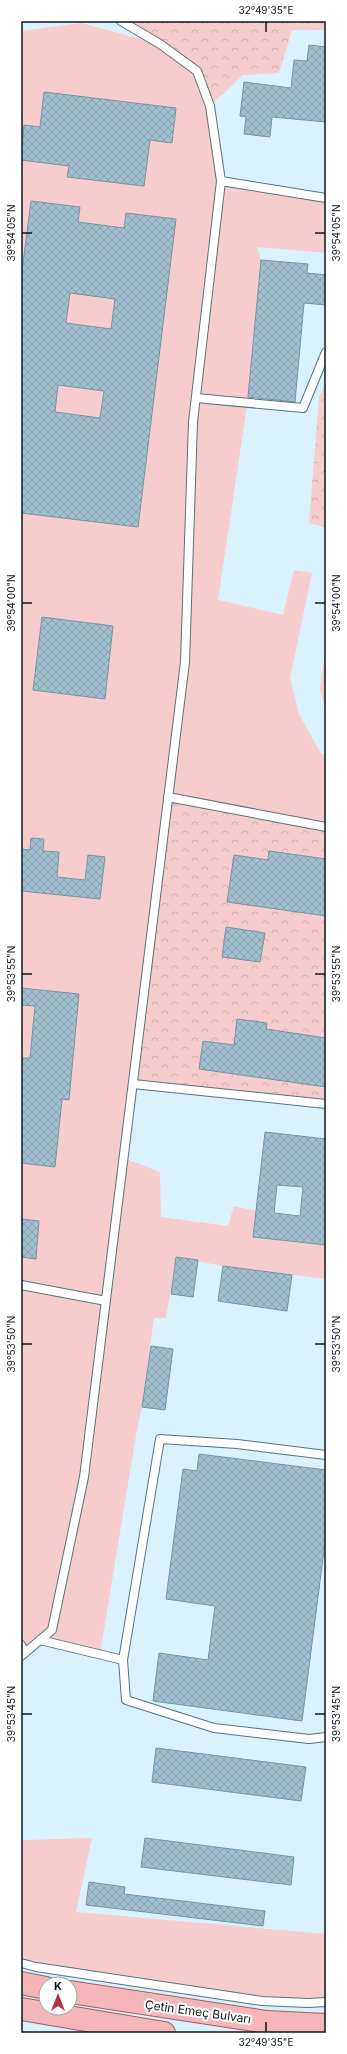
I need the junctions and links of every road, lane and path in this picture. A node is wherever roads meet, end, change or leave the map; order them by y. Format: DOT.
graph roads {
  1 [pos="121,21"];
  2 [pos="221,181"];
  3 [pos="326,198"];
  4 [pos="326,352"];
  5 [pos="196,398"];
  6 [pos="168,796"];
  7 [pos="326,827"];
  8 [pos="133,1084"];
  9 [pos="326,1104"];
  10 [pos="21,1285"];
  11 [pos="106,1301"];
  12 [pos="326,1455"];
  13 [pos="40,1640"];
  14 [pos="22,1651"];
  15 [pos="123,1660"];
  16 [pos="326,1737"];
  17 [pos="21,1963"];
  18 [pos="21,1983"];
  19 [pos="38,1986"];
  20 [pos="78,1993"];
  21 [pos="326,2002"];
  22 [pos="21,2009"];
  23 [pos="326,2025"];
  24 [pos="164,2033"];
  1 -- 2 [label="lane"];
  2 -- 3 [label="lane"];
  2 -- 5 [label="lane"];
  4 -- 5 [label="lane"];
  5 -- 6 [label="lane"];
  6 -- 7 [label="lane"];
  6 -- 8 [label="lane"];
  8 -- 9 [label="lane"];
  8 -- 11 [label="lane"];
  10 -- 11 [label="lane"];
  11 -- 13 [label="lane"];
  12 -- 15 [label="lane"];
  13 -- 14 [label="lane"];
  13 -- 15 [label="lane"];
  15 -- 16 [label="lane"];
  17 -- 21 [label="lane"];
  18 -- 19 [label="main road"];
  20 -- 23 [label="main road, Çetin Emeç Bulvarı"];
  22 -- 24 [label="main road, Çetin Emeç Bulvarı"];
}
